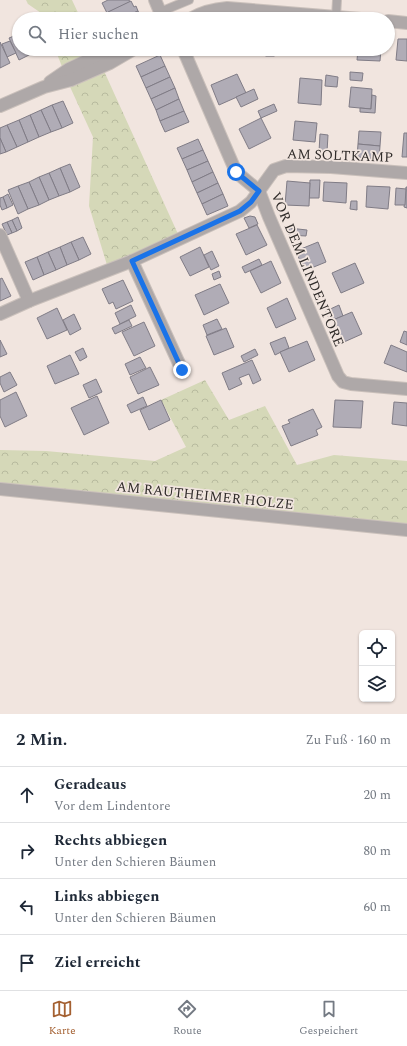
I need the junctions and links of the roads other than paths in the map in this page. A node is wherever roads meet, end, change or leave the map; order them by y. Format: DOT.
graph roads {
  1 [pos="155,0"];
  2 [pos="189,0"];
  3 [pos="337,0"];
  4 [pos="228,4"];
  5 [pos="161,12"];
  6 [pos="167,12"];
  7 [pos="204,12"];
  8 [pos="294,12"];
  9 [pos="336,12"];
  10 [pos="395,22"];
  11 [pos="407,23"];
  12 [pos="98,56"];
  13 [pos="185,56"];
  14 [pos="0,106"];
  15 [pos="407,173"];
  16 [pos="259,191"];
  17 [pos="0,235"];
  18 [pos="132,261"];
  19 [pos="29,301"];
  20 [pos="0,314"];
  21 [pos="182,370"];
  22 [pos="407,389"];
  23 [pos="0,489"];
  24 [pos="407,530"];
  1 -- 5 [label="street"];
  2 -- 6 [label="lane"];
  3 -- 9 [label="lane"];
  4 -- 7 [label="street"];
  4 -- 8 [label="street"];
  10 -- 11 [label="street"];
  12 -- 14 [label="street"];
  13 -- 16 [label="street, VOR DEM LINDENTORE"];
  15 -- 16 [label="street, AM SOLTKAMP"];
  16 -- 18 [label="street, AM SOLTKAMP"];
  16 -- 22 [label="street, VOR DEM LINDENTORE"];
  17 -- 19 [label="street"];
  18 -- 19 [label="street, AM SOLTKAMP"];
  18 -- 21 [label="street"];
  19 -- 20 [label="street, AM SOLTKAMP"];
  23 -- 24 [label="street, AM RAUTHEIMER HOLZE"];
}
